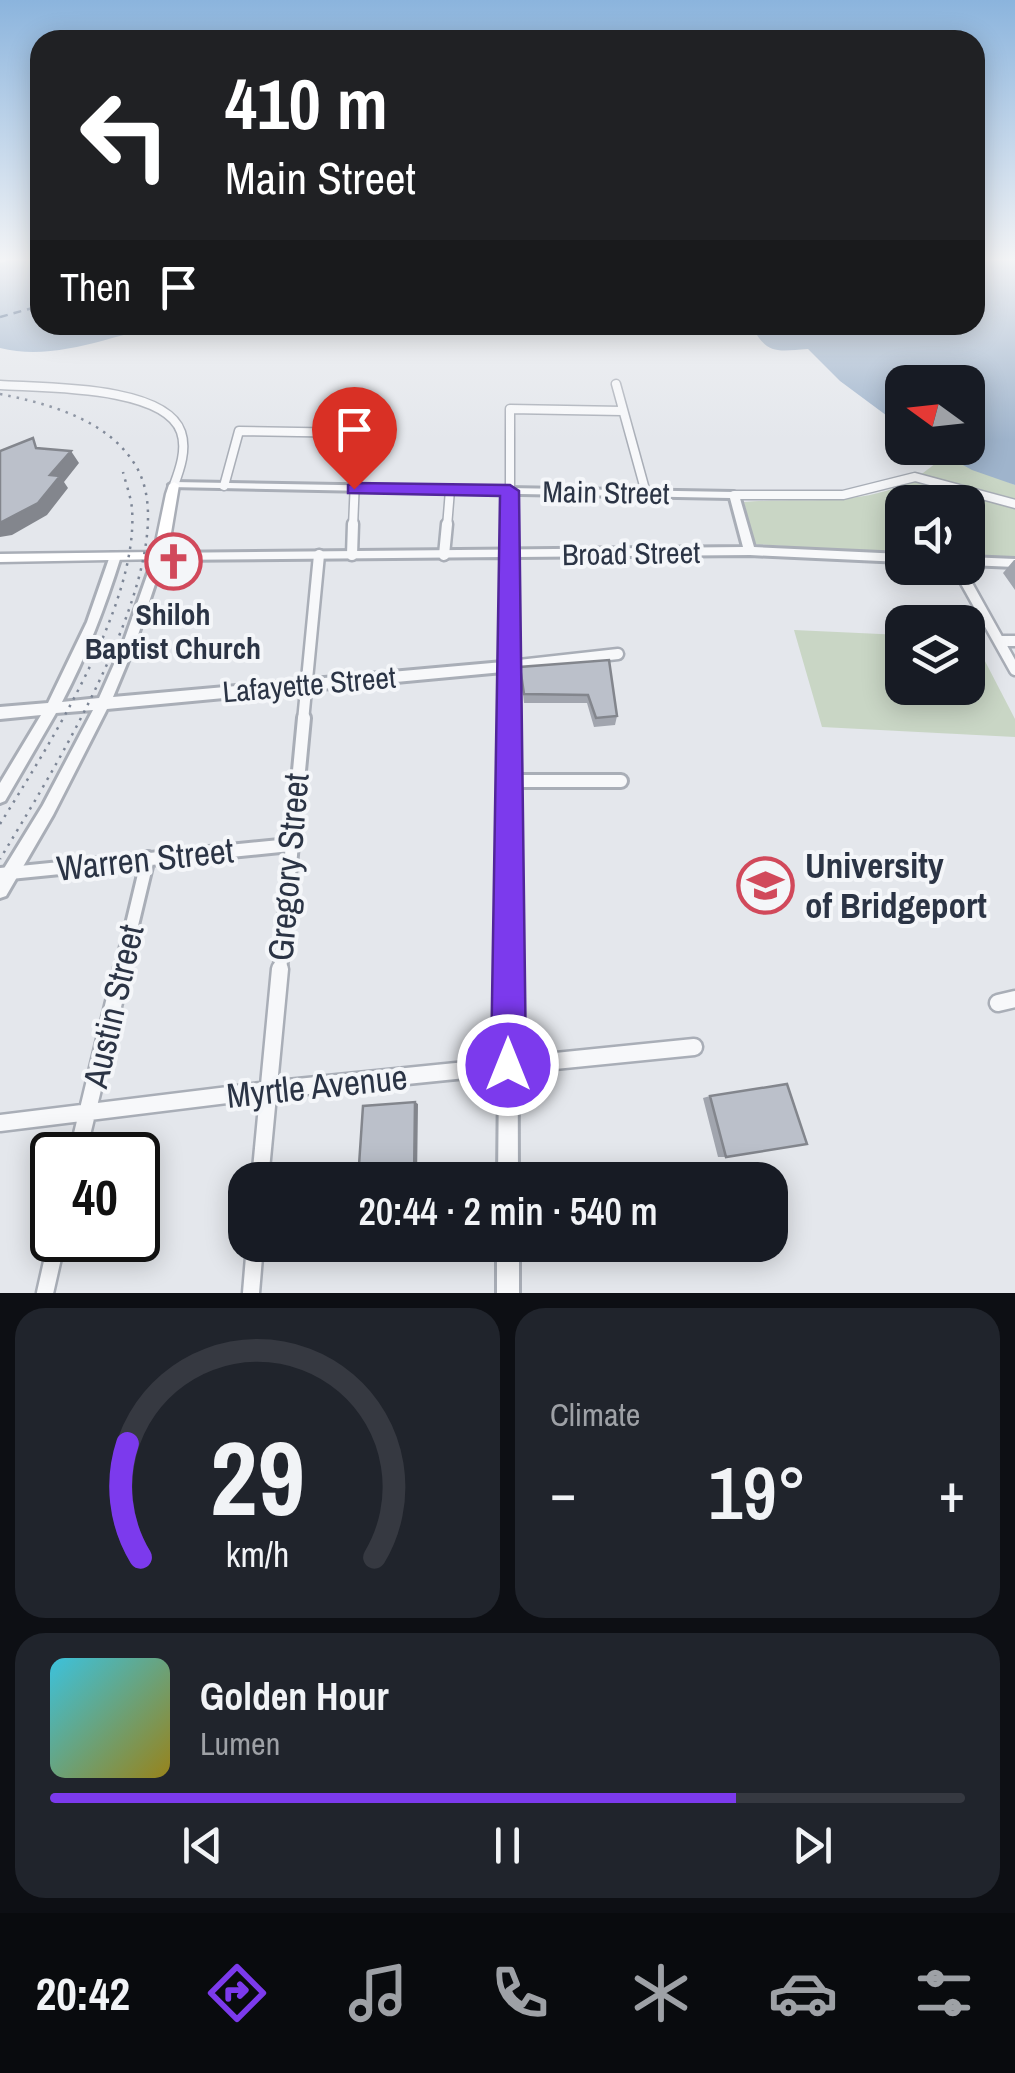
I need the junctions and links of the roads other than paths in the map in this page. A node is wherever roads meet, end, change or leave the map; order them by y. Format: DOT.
graph roads {
  1 [pos="616,384"];
  2 [pos="0,385"];
  3 [pos="622,411"];
  4 [pos="174,485"];
  5 [pos="224,486"];
  6 [pos="354,489"];
  7 [pos="450,490"];
  8 [pos="510,491"];
  9 [pos="646,493"];
  10 [pos="734,495"];
  11 [pos="1015,504"];
  12 [pos="750,551"];
  13 [pos="444,554"];
  14 [pos="510,554"];
  15 [pos="320,555"];
  16 [pos="352,555"];
  17 [pos="115,556"];
  18 [pos="159,556"];
  19 [pos="885,557"];
  20 [pos="0,558"];
  21 [pos="985,562"];
  22 [pos="1015,563"];
  23 [pos="968,585"];
  24 [pos="999,641"];
  25 [pos="1015,641"];
  26 [pos="618,654"];
  27 [pos="510,666"];
  28 [pos="1015,670"];
  29 [pos="306,684"];
  30 [pos="105,704"];
  31 [pos="54,708"];
  32 [pos="0,713"];
  33 [pos="509,781"];
  34 [pos="621,781"];
  35 [pos="0,796"];
  36 [pos="290,845"];
  37 [pos="148,858"];
  38 [pos="5,874"];
  39 [pos="0,890"];
  40 [pos="1015,999"];
  41 [pos="998,1003"];
  42 [pos="694,1047"];
  43 [pos="508,1065"];
  44 [pos="268,1090"];
  45 [pos="87,1113"];
  46 [pos="0,1123"];
  47 [pos="82,1132"];
  48 [pos="262,1162"];
  49 [pos="508,1162"];
  50 [pos="53,1262"];
  51 [pos="253,1262"];
  52 [pos="508,1262"];
  53 [pos="45,1293"];
  54 [pos="250,1293"];
  55 [pos="508,1293"];
  1 -- 3 [label="street"];
  2 -- 4 [label="street"];
  3 -- 8 [label="street"];
  3 -- 9 [label="street"];
  4 -- 5 [label="street, Main Street"];
  4 -- 18 [label="main road"];
  5 -- 6 [label="street, Main Street"];
  5 -- 6 [label="street"];
  6 -- 7 [label="street, Main Street"];
  6 -- 16 [label="street"];
  7 -- 8 [label="street, Main Street"];
  7 -- 13 [label="street"];
  8 -- 9 [label="street, Main Street"];
  8 -- 14 [label="street"];
  9 -- 10 [label="street, Main Street"];
  10 -- 11 [label="street, Main Street"];
  10 -- 12 [label="street"];
  12 -- 14 [label="street, Broad Street"];
  12 -- 19 [label="street, Broad Street"];
  13 -- 14 [label="street, Broad Street"];
  13 -- 16 [label="street, Broad Street"];
  14 -- 27 [label="street"];
  15 -- 16 [label="street, Broad Street"];
  15 -- 18 [label="street, Broad Street"];
  15 -- 29 [label="street, Gregory Street"];
  17 -- 18 [label="main road, Broad Street"];
  17 -- 20 [label="main road, Broad Street"];
  17 -- 31 [label="street"];
  18 -- 30 [label="street"];
  21 -- 22 [label="street"];
  23 -- 24 [label="street"];
  24 -- 25 [label="street"];
  24 -- 28 [label="street"];
  26 -- 27 [label="street, Lafayette Street"];
  27 -- 29 [label="street, Lafayette Street"];
  27 -- 33 [label="street"];
  29 -- 30 [label="street, Lafayette Street"];
  29 -- 36 [label="street, Gregory Street"];
  30 -- 31 [label="street, Lafayette Street"];
  30 -- 38 [label="street"];
  31 -- 32 [label="street, Lafayette Street"];
  31 -- 35 [label="street"];
  33 -- 34 [label="street"];
  33 -- 43 [label="street"];
  36 -- 37 [label="street, Warren Street"];
  36 -- 44 [label="street, Gregory Street"];
  37 -- 38 [label="street, Warren Street"];
  37 -- 45 [label="street, Austin Street"];
  38 -- 39 [label="street"];
  40 -- 41 [label="street"];
  42 -- 43 [label="street, Myrtle Avenue"];
  43 -- 44 [label="street, Myrtle Avenue"];
  43 -- 49 [label="street"];
  44 -- 45 [label="street, Myrtle Avenue"];
  44 -- 48 [label="street, Gregory Street"];
  45 -- 46 [label="street, Myrtle Avenue"];
  45 -- 47 [label="street, Austin Street"];
  50 -- 53 [label="street"];
  51 -- 54 [label="street"];
  52 -- 55 [label="street"];
}
